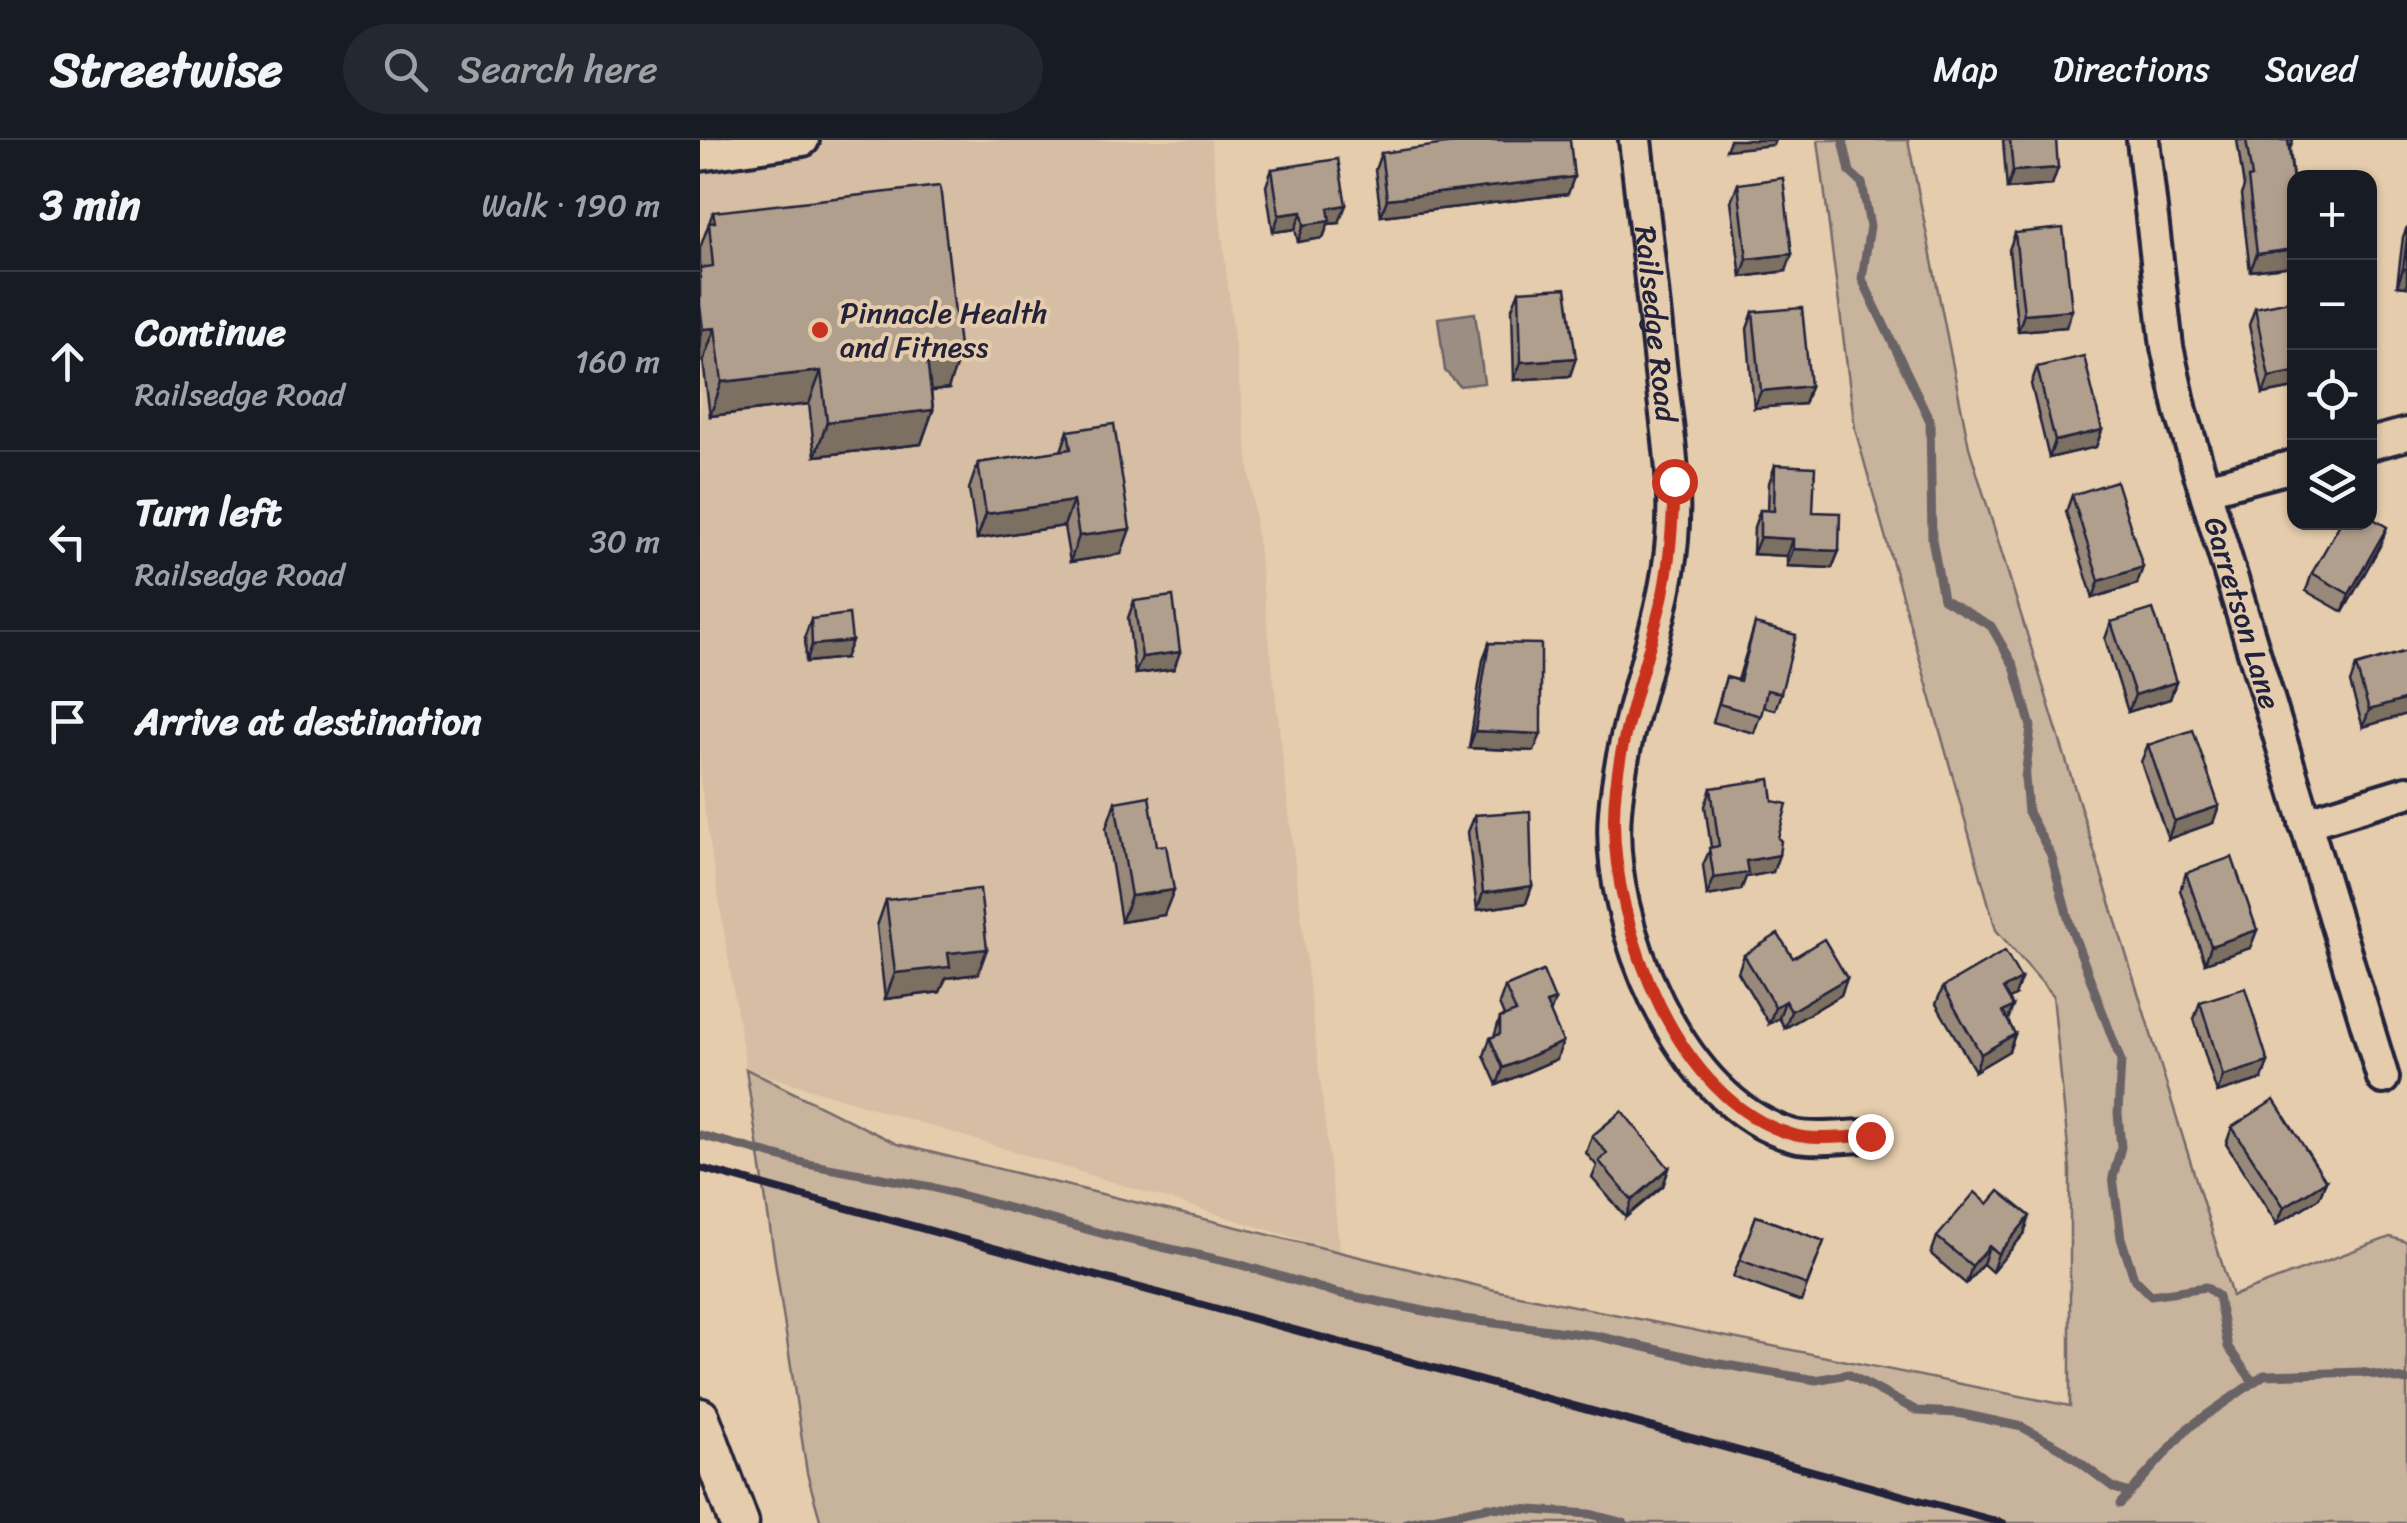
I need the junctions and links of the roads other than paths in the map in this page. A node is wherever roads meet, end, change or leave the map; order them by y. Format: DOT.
graph roads {
  1 [pos="803,140"];
  2 [pos="1635,140"];
  3 [pos="2143,140"];
  4 [pos="700,156"];
  5 [pos="2407,434"];
  6 [pos="2377,442"];
  7 [pos="2287,468"];
  8 [pos="2206,490"];
  9 [pos="2407,792"];
  10 [pos="2305,823"];
  11 [pos="2383,1078"];
  12 [pos="1870,1136"];
  13 [pos="700,1418"];
  14 [pos="739,1523"];
  1 -- 4 [label="street"];
  2 -- 12 [label="street, Railsedge Road"];
  3 -- 8 [label="street, Garretson Lane"];
  5 -- 6 [label="street"];
  7 -- 8 [label="street"];
  8 -- 10 [label="street, Garretson Lane"];
  9 -- 10 [label="street"];
  10 -- 11 [label="street, Garretson Lane"];
  13 -- 14 [label="main road"];
}
